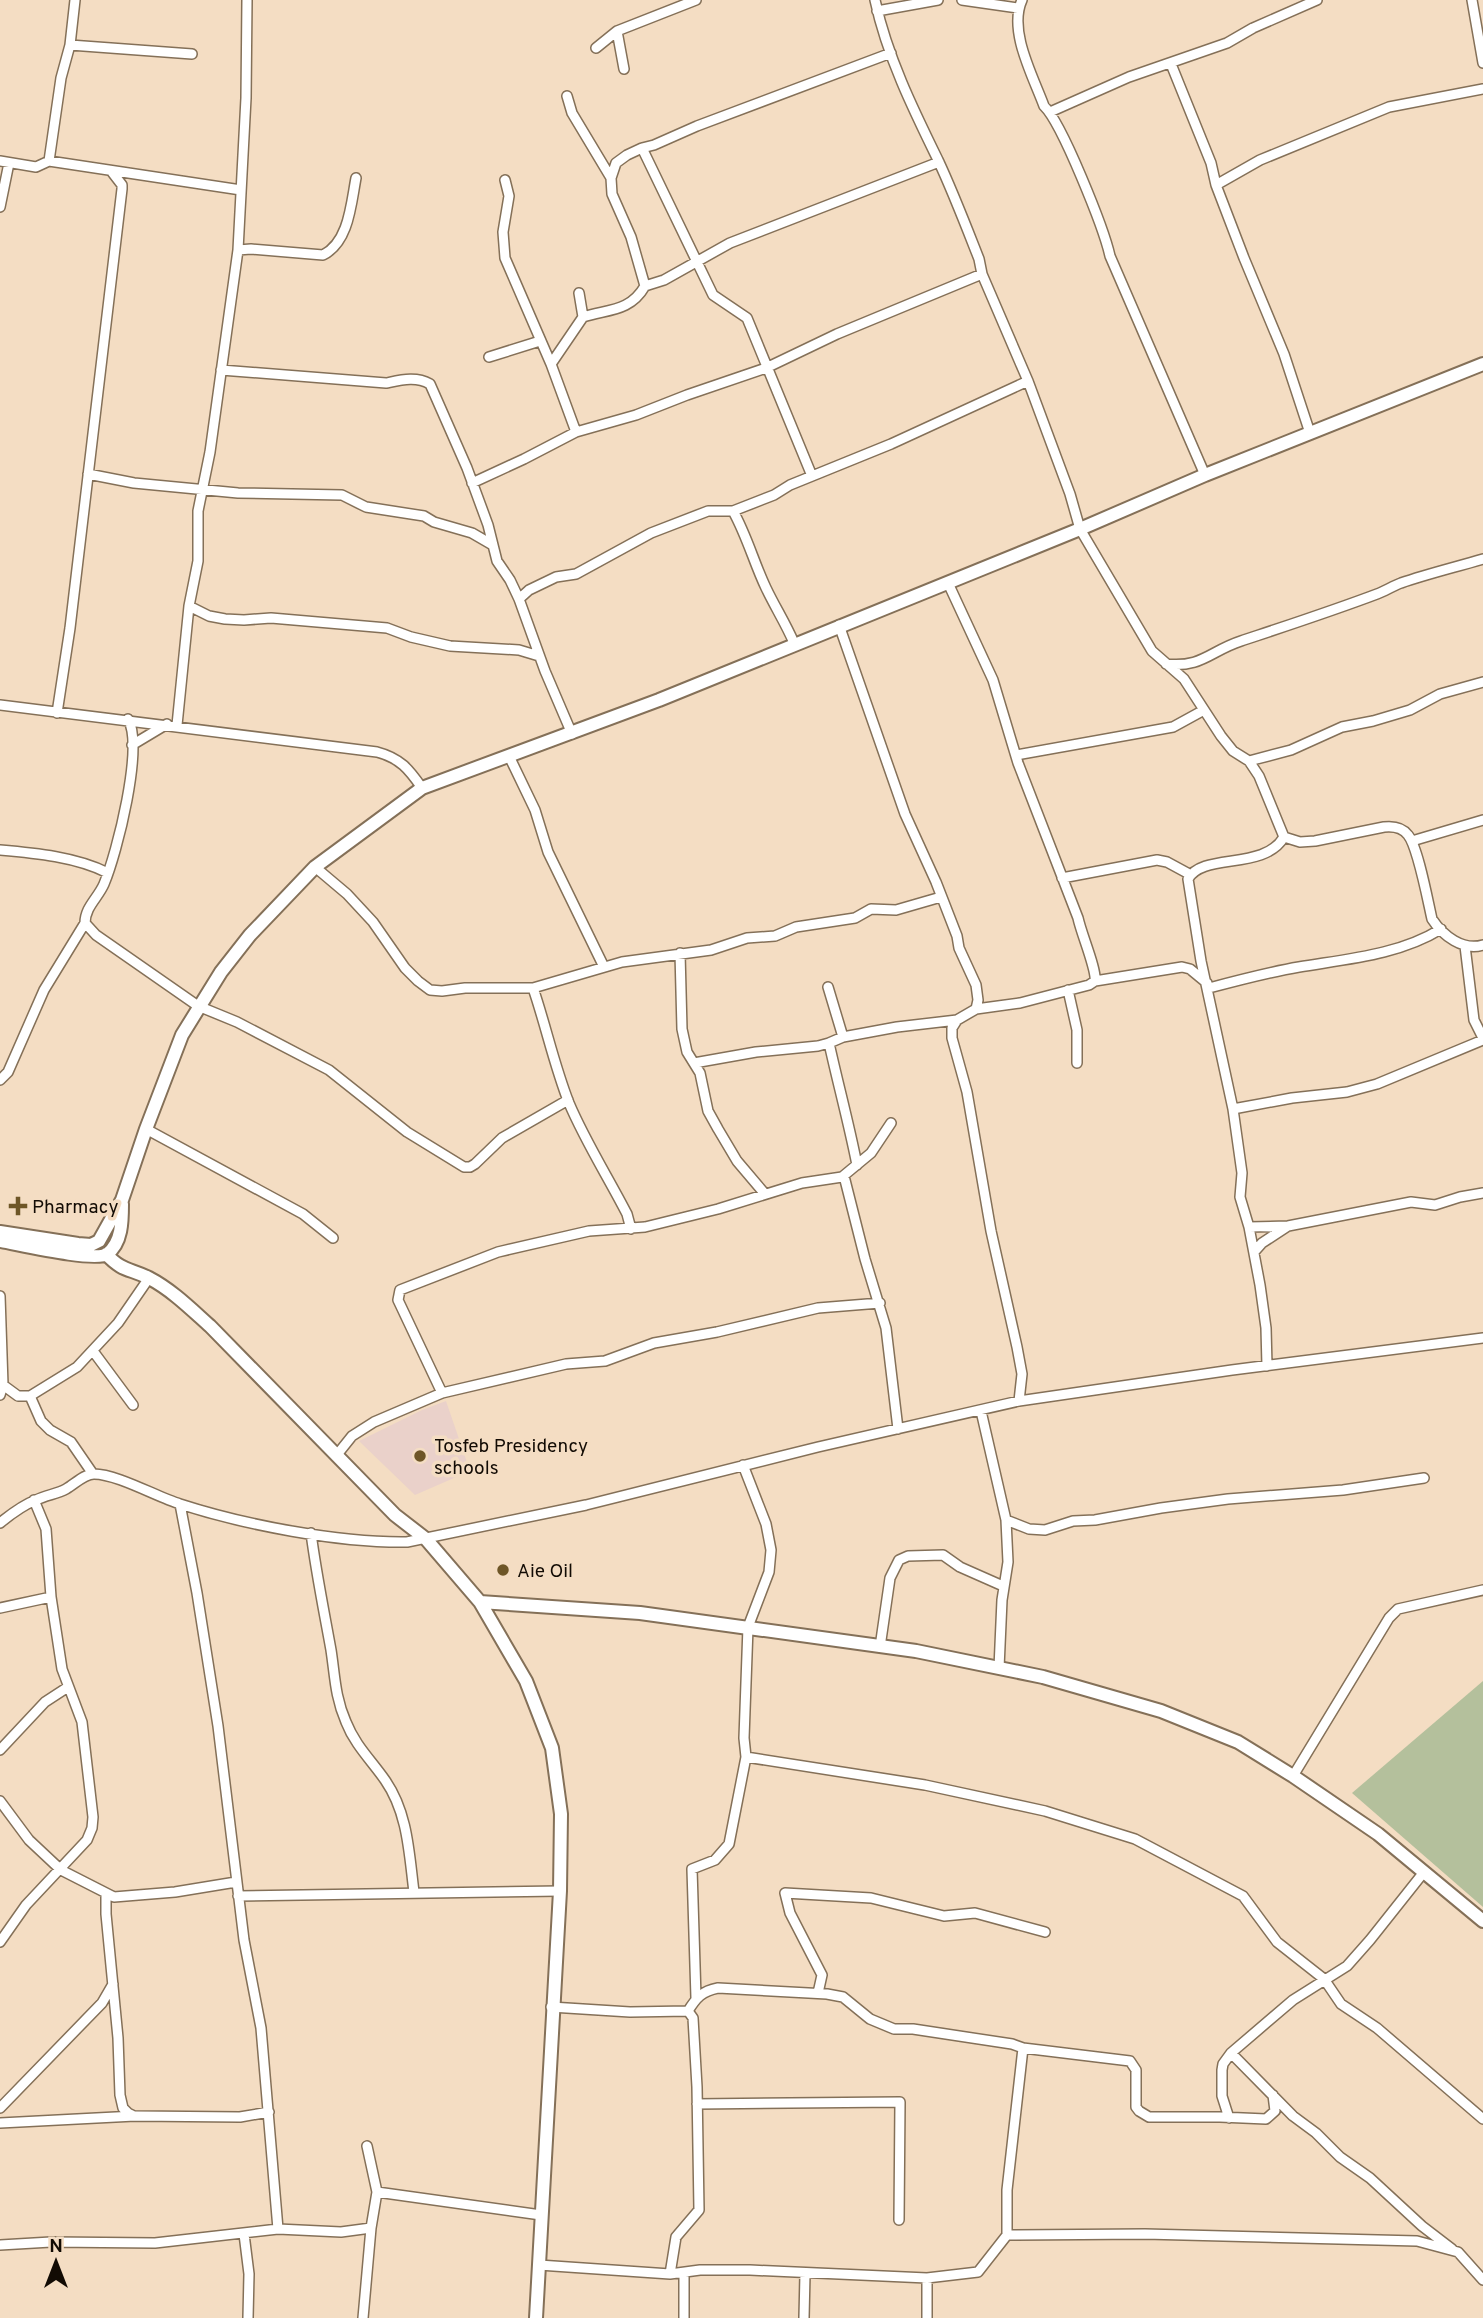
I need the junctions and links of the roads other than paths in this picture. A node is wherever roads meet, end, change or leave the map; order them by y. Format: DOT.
graph roads {
  1 [pos="75,0"];
  2 [pos="247,0"];
  3 [pos="696,0"];
  4 [pos="875,0"];
  5 [pos="938,0"];
  6 [pos="962,0"];
  7 [pos="1317,0"];
  8 [pos="1472,0"];
  9 [pos="1020,4"];
  10 [pos="877,11"];
  11 [pos="1479,14"];
  12 [pos="617,31"];
  13 [pos="70,45"];
  14 [pos="596,48"];
  15 [pos="891,53"];
  16 [pos="192,54"];
  17 [pos="1483,63"];
  18 [pos="1171,64"];
  19 [pos="624,69"];
  20 [pos="1483,89"];
  21 [pos="567,96"];
  22 [pos="1051,112"];
  23 [pos="642,148"];
  24 [pos="49,161"];
  25 [pos="4,162"];
  26 [pos="939,162"];
  27 [pos="112,172"];
  28 [pos="356,178"];
  29 [pos="611,178"];
  30 [pos="505,180"];
  31 [pos="1216,185"];
  32 [pos="241,190"];
  33 [pos="0,207"];
  34 [pos="238,250"];
  35 [pos="695,261"];
  36 [pos="982,274"];
  37 [pos="645,286"];
  38 [pos="579,293"];
  39 [pos="583,317"];
  40 [pos="540,341"];
  41 [pos="489,357"];
  42 [pos="551,364"];
  43 [pos="1483,365"];
  44 [pos="766,368"];
  45 [pos="221,370"];
  46 [pos="1028,381"];
  47 [pos="576,432"];
  48 [pos="1310,433"];
  49 [pos="88,474"];
  50 [pos="1205,475"];
  51 [pos="812,476"];
  52 [pos="472,483"];
  53 [pos="201,489"];
  54 [pos="733,511"];
  55 [pos="1080,529"];
  56 [pos="492,544"];
  57 [pos="1483,559"];
  58 [pos="948,583"];
  59 [pos="519,599"];
  60 [pos="189,606"];
  61 [pos="839,625"];
  62 [pos="794,643"];
  63 [pos="539,656"];
  64 [pos="1164,663"];
  65 [pos="1483,682"];
  66 [pos="0,705"];
  67 [pos="1204,710"];
  68 [pos="57,713"];
  69 [pos="128,719"];
  70 [pos="172,724"];
  71 [pos="572,734"];
  72 [pos="132,744"];
  73 [pos="1016,755"];
  74 [pos="509,756"];
  75 [pos="1249,761"];
  76 [pos="422,788"];
  77 [pos="1483,820"];
  78 [pos="1284,837"];
  79 [pos="1412,841"];
  80 [pos="0,850"];
  81 [pos="315,867"];
  82 [pos="108,873"];
  83 [pos="1191,875"];
  84 [pos="1062,878"];
  85 [pos="941,897"];
  86 [pos="85,923"];
  87 [pos="1441,929"];
  88 [pos="1483,945"];
  89 [pos="1465,946"];
  90 [pos="680,953"];
  91 [pos="1201,961"];
  92 [pos="604,967"];
  93 [pos="1194,972"];
  94 [pos="1095,981"];
  95 [pos="1208,985"];
  96 [pos="828,987"];
  97 [pos="533,988"];
  98 [pos="1068,990"];
  99 [pos="198,1006"];
  100 [pos="976,1009"];
  101 [pos="957,1020"];
  102 [pos="842,1037"];
  103 [pos="1483,1039"];
  104 [pos="829,1044"];
  105 [pos="694,1063"];
  106 [pos="1077,1063"];
  107 [pos="0,1080"];
  108 [pos="568,1100"];
  109 [pos="1233,1109"];
  110 [pos="891,1123"];
  111 [pos="146,1129"];
  112 [pos="857,1165"];
  113 [pos="844,1176"];
  114 [pos="1483,1193"];
  115 [pos="765,1194"];
  116 [pos="122,1200"];
  117 [pos="1288,1226"];
  118 [pos="1249,1227"];
  119 [pos="631,1229"];
  120 [pos="0,1232"];
  121 [pos="333,1238"];
  122 [pos="0,1241"];
  123 [pos="1254,1252"];
  124 [pos="106,1254"];
  125 [pos="149,1278"];
  126 [pos="0,1296"];
  127 [pos="880,1303"];
  128 [pos="0,1310"];
  129 [pos="1483,1338"];
  130 [pos="93,1351"];
  131 [pos="1267,1366"];
  132 [pos="1,1390"];
  133 [pos="442,1393"];
  134 [pos="30,1396"];
  135 [pos="1019,1401"];
  136 [pos="132,1405"];
  137 [pos="981,1411"];
  138 [pos="898,1429"];
  139 [pos="336,1456"];
  140 [pos="743,1465"];
  141 [pos="93,1474"];
  142 [pos="1424,1478"];
  143 [pos="34,1500"];
  144 [pos="180,1504"];
  145 [pos="1006,1520"];
  146 [pos="0,1523"];
  147 [pos="311,1534"];
  148 [pos="426,1539"];
  149 [pos="1003,1586"];
  150 [pos="1483,1590"];
  151 [pos="51,1597"];
  152 [pos="480,1602"];
  153 [pos="0,1608"];
  154 [pos="748,1627"];
  155 [pos="880,1647"];
  156 [pos="999,1668"];
  157 [pos="68,1687"];
  158 [pos="0,1750"];
  159 [pos="747,1757"];
  160 [pos="1293,1776"];
  161 [pos="0,1801"];
  162 [pos="61,1870"];
  163 [pos="1424,1872"];
  164 [pos="236,1882"];
  165 [pos="560,1891"];
  166 [pos="414,1892"];
  167 [pos="106,1894"];
  168 [pos="238,1895"];
  169 [pos="1483,1921"];
  170 [pos="1045,1932"];
  171 [pos="0,1942"];
  172 [pos="1324,1979"];
  173 [pos="113,1982"];
  174 [pos="818,1993"];
  175 [pos="696,1998"];
  176 [pos="551,2007"];
  177 [pos="688,2011"];
  178 [pos="1023,2048"];
  179 [pos="1231,2053"];
  180 [pos="1273,2095"];
  181 [pos="697,2104"];
  182 [pos="0,2108"];
  183 [pos="270,2112"];
  184 [pos="135,2116"];
  185 [pos="1229,2118"];
  186 [pos="1483,2119"];
  187 [pos="0,2123"];
  188 [pos="367,2147"];
  189 [pos="377,2192"];
  190 [pos="541,2215"];
  191 [pos="899,2220"];
  192 [pos="371,2228"];
  193 [pos="1424,2228"];
  194 [pos="278,2230"];
  195 [pos="244,2234"];
  196 [pos="1007,2235"];
  197 [pos="1417,2241"];
  198 [pos="0,2245"];
  199 [pos="1454,2251"];
  200 [pos="538,2264"];
  201 [pos="684,2273"];
  202 [pos="670,2274"];
  203 [pos="805,2274"];
  204 [pos="927,2278"];
  205 [pos="1483,2280"];
  206 [pos="248,2318"];
  207 [pos="363,2318"];
  208 [pos="536,2318"];
  209 [pos="684,2318"];
  210 [pos="804,2318"];
  211 [pos="927,2318"];
  1 -- 13 [label="street"];
  2 -- 32 [label="street"];
  3 -- 12 [label="street"];
  4 -- 10 [label="street"];
  5 -- 10 [label="street"];
  6 -- 9 [label="street"];
  7 -- 18 [label="street"];
  8 -- 11 [label="street"];
  9 -- 22 [label="street"];
  10 -- 15 [label="street"];
  11 -- 17 [label="street"];
  12 -- 14 [label="street"];
  12 -- 19 [label="street"];
  13 -- 16 [label="street"];
  13 -- 24 [label="street"];
  15 -- 23 [label="street"];
  15 -- 26 [label="street"];
  18 -- 22 [label="street"];
  18 -- 31 [label="street"];
  20 -- 31 [label="street"];
  21 -- 29 [label="street"];
  22 -- 50 [label="street"];
  23 -- 29 [label="street"];
  23 -- 35 [label="street"];
  24 -- 25 [label="street"];
  24 -- 27 [label="street"];
  25 -- 33 [label="street"];
  26 -- 35 [label="street"];
  26 -- 36 [label="street"];
  27 -- 32 [label="street"];
  27 -- 49 [label="street"];
  28 -- 34 [label="street"];
  29 -- 37 [label="street"];
  30 -- 40 [label="street"];
  31 -- 48 [label="street"];
  32 -- 34 [label="street"];
  34 -- 45 [label="street"];
  35 -- 37 [label="street"];
  35 -- 44 [label="street"];
  36 -- 44 [label="street"];
  36 -- 46 [label="street"];
  37 -- 39 [label="street"];
  38 -- 39 [label="street"];
  39 -- 42 [label="street"];
  40 -- 41 [label="street"];
  40 -- 42 [label="street"];
  42 -- 47 [label="street"];
  43 -- 48 [label="street"];
  44 -- 47 [label="street"];
  44 -- 51 [label="street"];
  45 -- 52 [label="street"];
  45 -- 53 [label="street"];
  46 -- 51 [label="street"];
  46 -- 55 [label="street"];
  47 -- 52 [label="street"];
  48 -- 50 [label="street"];
  49 -- 53 [label="street"];
  49 -- 68 [label="street"];
  50 -- 55 [label="street"];
  51 -- 54 [label="street"];
  52 -- 56 [label="street"];
  53 -- 56 [label="street"];
  53 -- 60 [label="street"];
  54 -- 59 [label="street"];
  54 -- 62 [label="street"];
  55 -- 58 [label="street"];
  55 -- 64 [label="street"];
  56 -- 59 [label="street"];
  57 -- 64 [label="street"];
  58 -- 61 [label="street"];
  58 -- 73 [label="street"];
  59 -- 63 [label="street"];
  60 -- 63 [label="street"];
  60 -- 70 [label="street"];
  61 -- 62 [label="street"];
  61 -- 85 [label="street"];
  62 -- 71 [label="street"];
  63 -- 71 [label="street"];
  64 -- 67 [label="street"];
  65 -- 75 [label="street"];
  66 -- 68 [label="street"];
  67 -- 73 [label="street"];
  67 -- 75 [label="street"];
  68 -- 69 [label="street"];
  69 -- 70 [label="street"];
  69 -- 72 [label="street"];
  70 -- 72 [label="street"];
  70 -- 76 [label="street"];
  71 -- 74 [label="street"];
  72 -- 82 [label="street"];
  73 -- 84 [label="street"];
  74 -- 76 [label="street"];
  74 -- 92 [label="street"];
  75 -- 78 [label="street"];
  76 -- 81 [label="street"];
  77 -- 79 [label="street"];
  78 -- 79 [label="street"];
  78 -- 83 [label="street"];
  79 -- 87 [label="street"];
  80 -- 82 [label="street"];
  81 -- 97 [label="street"];
  81 -- 99 [label="street"];
  82 -- 86 [label="street"];
  83 -- 84 [label="street"];
  83 -- 91 [label="street"];
  84 -- 94 [label="street"];
  85 -- 90 [label="street"];
  85 -- 100 [label="street"];
  86 -- 99 [label="street"];
  86 -- 107 [label="street"];
  87 -- 89 [label="street"];
  87 -- 95 [label="street"];
  88 -- 89 [label="street"];
  89 -- 103 [label="street"];
  90 -- 92 [label="street"];
  90 -- 105 [label="street"];
  91 -- 93 [label="street"];
  91 -- 95 [label="street"];
  92 -- 97 [label="street"];
  93 -- 94 [label="street"];
  93 -- 95 [label="street"];
  94 -- 98 [label="street"];
  95 -- 109 [label="street"];
  96 -- 102 [label="street"];
  97 -- 108 [label="street"];
  98 -- 100 [label="street"];
  98 -- 106 [label="street"];
  99 -- 108 [label="street"];
  99 -- 111 [label="street"];
  100 -- 101 [label="street"];
  101 -- 102 [label="street"];
  101 -- 135 [label="street"];
  102 -- 104 [label="street"];
  103 -- 109 [label="street"];
  104 -- 105 [label="street"];
  104 -- 112 [label="street"];
  105 -- 115 [label="street"];
  108 -- 119 [label="street"];
  109 -- 118 [label="street"];
  110 -- 112 [label="street"];
  111 -- 116 [label="street"];
  111 -- 121 [label="street"];
  112 -- 113 [label="street"];
  113 -- 115 [label="street"];
  113 -- 127 [label="street"];
  114 -- 117 [label="street"];
  115 -- 119 [label="street"];
  116 -- 120 [label="street"];
  116 -- 124 [label="street"];
  117 -- 118 [label="street"];
  117 -- 123 [label="street"];
  118 -- 123 [label="street"];
  119 -- 133 [label="street"];
  122 -- 124 [label="street"];
  123 -- 131 [label="street"];
  124 -- 125 [label="street"];
  125 -- 130 [label="street"];
  125 -- 139 [label="street"];
  126 -- 128 [label="street"];
  127 -- 133 [label="street"];
  127 -- 138 [label="street"];
  128 -- 132 [label="street"];
  129 -- 131 [label="street"];
  130 -- 134 [label="street"];
  130 -- 136 [label="street"];
  131 -- 135 [label="street"];
  132 -- 134 [label="street"];
  133 -- 139 [label="street"];
  134 -- 141 [label="street"];
  135 -- 137 [label="street"];
  137 -- 138 [label="street"];
  137 -- 145 [label="street"];
  138 -- 140 [label="street"];
  139 -- 148 [label="street"];
  140 -- 148 [label="street"];
  140 -- 154 [label="street"];
  141 -- 143 [label="street"];
  141 -- 144 [label="street"];
  142 -- 145 [label="street"];
  143 -- 146 [label="street"];
  143 -- 151 [label="street"];
  144 -- 147 [label="street"];
  144 -- 164 [label="street"];
  145 -- 149 [label="street"];
  147 -- 148 [label="street"];
  147 -- 166 [label="street"];
  148 -- 152 [label="street"];
  149 -- 155 [label="street"];
  149 -- 156 [label="street"];
  150 -- 160 [label="street"];
  151 -- 153 [label="street"];
  151 -- 157 [label="street"];
  152 -- 154 [label="street"];
  152 -- 165 [label="street"];
  154 -- 155 [label="street"];
  154 -- 159 [label="street"];
  155 -- 156 [label="street"];
  156 -- 160 [label="street"];
  157 -- 158 [label="street"];
  157 -- 162 [label="street"];
  159 -- 172 [label="street"];
  159 -- 175 [label="street"];
  160 -- 163 [label="street"];
  161 -- 162 [label="street"];
  162 -- 167 [label="street"];
  162 -- 171 [label="street"];
  163 -- 169 [label="street"];
  163 -- 172 [label="street"];
  164 -- 167 [label="street"];
  164 -- 168 [label="street"];
  165 -- 166 [label="street"];
  165 -- 176 [label="street"];
  166 -- 168 [label="street"];
  167 -- 173 [label="street"];
  168 -- 183 [label="street"];
  170 -- 174 [label="street"];
  172 -- 179 [label="street"];
  172 -- 186 [label="street"];
  173 -- 182 [label="street"];
  173 -- 184 [label="street"];
  174 -- 175 [label="street"];
  174 -- 178 [label="street"];
  175 -- 177 [label="street"];
  176 -- 177 [label="street"];
  176 -- 190 [label="street"];
  177 -- 181 [label="street"];
  178 -- 185 [label="street"];
  178 -- 196 [label="street"];
  179 -- 180 [label="street"];
  179 -- 185 [label="street"];
  180 -- 185 [label="street"];
  180 -- 193 [label="street"];
  181 -- 191 [label="street"];
  181 -- 202 [label="street"];
  183 -- 184 [label="street"];
  183 -- 194 [label="street"];
  184 -- 187 [label="street"];
  188 -- 189 [label="street"];
  189 -- 190 [label="street"];
  189 -- 192 [label="street"];
  190 -- 200 [label="street"];
  192 -- 194 [label="street"];
  192 -- 207 [label="street"];
  193 -- 197 [label="street"];
  193 -- 199 [label="street"];
  194 -- 195 [label="street"];
  195 -- 198 [label="street"];
  195 -- 206 [label="street"];
  196 -- 197 [label="street"];
  196 -- 204 [label="street"];
  197 -- 199 [label="street"];
  199 -- 205 [label="street"];
  200 -- 202 [label="street"];
  200 -- 208 [label="street"];
  201 -- 202 [label="street"];
  201 -- 203 [label="street"];
  201 -- 209 [label="street"];
  203 -- 204 [label="street"];
  203 -- 210 [label="street"];
  204 -- 211 [label="street"];
}
